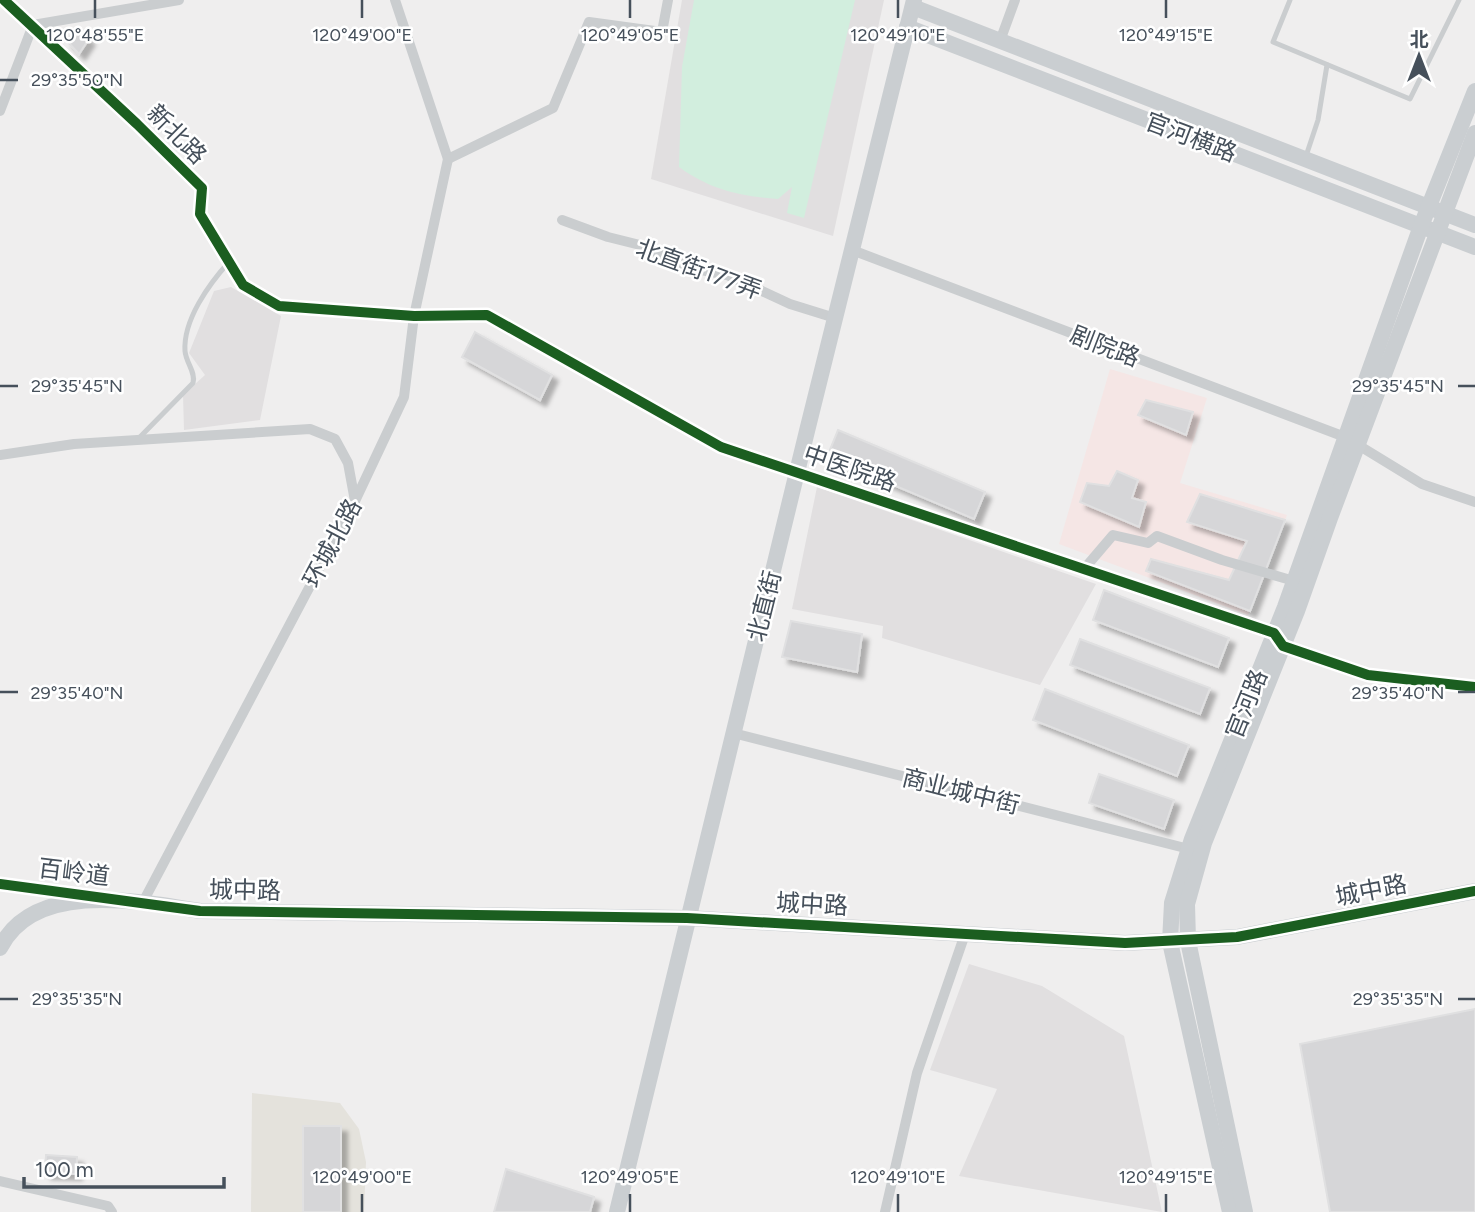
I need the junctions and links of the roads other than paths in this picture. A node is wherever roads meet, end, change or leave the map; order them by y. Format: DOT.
graph roads {
  1 [pos="4,0"];
  2 [pos="179,0"];
  3 [pos="395,0"];
  4 [pos="668,0"];
  5 [pos="1015,0"];
  6 [pos="1290,0"];
  7 [pos="1460,0"];
  8 [pos="913,4"];
  9 [pos="33,25"];
  10 [pos="907,27"];
  11 [pos="1000,41"];
  12 [pos="1327,65"];
  13 [pos="1475,91"];
  14 [pos="0,111"];
  15 [pos="1475,132"];
  16 [pos="448,159"];
  17 [pos="1305,159"];
  18 [pos="1429,206"];
  19 [pos="1446,214"];
  20 [pos="562,220"];
  21 [pos="1475,225"];
  22 [pos="1422,226"];
  23 [pos="1438,233"];
  24 [pos="1475,247"];
  25 [pos="852,250"];
  26 [pos="229,262"];
  27 [pos="414,316"];
  28 [pos="835,317"];
  29 [pos="137,440"];
  30 [pos="1352,440"];
  31 [pos="0,455"];
  32 [pos="796,472"];
  33 [pos="355,502"];
  34 [pos="1475,502"];
  35 [pos="1084,569"];
  36 [pos="1294,581"];
  37 [pos="1279,640"];
  38 [pos="1475,687"];
  39 [pos="733,733"];
  40 [pos="1189,849"];
  41 [pos="0,884"];
  42 [pos="1475,891"];
  43 [pos="143,902"];
  44 [pos="687,918"];
  45 [pos="965,934"];
  46 [pos="1188,941"];
  47 [pos="1170,942"];
  48 [pos="0,948"];
  49 [pos="0,1181"];
  50 [pos="112,1212"];
  51 [pos="617,1212"];
  52 [pos="885,1212"];
  53 [pos="1230,1212"];
  54 [pos="1245,1212"];
  1 -- 9 [label="street, 新北路"];
  2 -- 9 [label="street"];
  3 -- 16 [label="street"];
  4 -- 16 [label="street"];
  5 -- 11 [label="street"];
  6 -- 12 [label="lane"];
  7 -- 12 [label="lane"];
  8 -- 10 [label="main road, 北直街"];
  8 -- 11 [label="main road, 官河横路"];
  9 -- 14 [label="street"];
  9 -- 26 [label="street, 新北路"];
  10 -- 22 [label="main road, 官河横路"];
  10 -- 25 [label="main road, 北直街"];
  11 -- 17 [label="main road, 官河横路"];
  12 -- 17 [label="lane"];
  13 -- 18 [label="main road, 官河路"];
  15 -- 19 [label="main road, 官河路"];
  16 -- 27 [label="street, 环城北路"];
  17 -- 18 [label="main road, 官河横路"];
  18 -- 19 [label="main road, 官河横路"];
  18 -- 22 [label="main road, 官河路"];
  19 -- 21 [label="main road, 官河横路"];
  19 -- 23 [label="main road, 官河路"];
  20 -- 28 [label="street, 北直街177弄"];
  22 -- 23 [label="main road, 官河横路"];
  22 -- 30 [label="main road, 官河路"];
  23 -- 24 [label="main road, 官河横路"];
  23 -- 30 [label="main road, 官河路"];
  25 -- 28 [label="main road, 北直街"];
  25 -- 30 [label="street, 剧院路"];
  26 -- 27 [label="street, 新北路"];
  26 -- 29 [label="lane"];
  27 -- 32 [label="street, 中医院路"];
  27 -- 33 [label="street, 环城北路"];
  28 -- 32 [label="main road, 北直街"];
  29 -- 31 [label="street"];
  29 -- 33 [label="street"];
  30 -- 34 [label="street, 剧院路"];
  30 -- 36 [label="main road, 官河路"];
  30 -- 37 [label="main road, 官河路"];
  32 -- 35 [label="street, 中医院路"];
  32 -- 39 [label="main road, 北直街"];
  33 -- 43 [label="street, 环城北路"];
  35 -- 36 [label="street"];
  35 -- 37 [label="street, 中医院路"];
  36 -- 37 [label="main road, 官河路"];
  37 -- 38 [label="street, 中医院路"];
  37 -- 40 [label="main road, 官河路"];
  37 -- 46 [label="main road, 官河路"];
  39 -- 40 [label="street, 商业城中街"];
  39 -- 44 [label="main road, 北直街"];
  40 -- 47 [label="main road, 官河路"];
  41 -- 43 [label="street, 百岭道"];
  42 -- 46 [label="main road, 城中路"];
  43 -- 44 [label="main road, 城中路"];
  43 -- 48 [label="main road, 城中路"];
  44 -- 45 [label="main road, 城中路"];
  44 -- 51 [label="main road, 北直街"];
  45 -- 47 [label="main road, 城中路"];
  45 -- 52 [label="street"];
  46 -- 47 [label="main road, 城中路"];
  46 -- 54 [label="main road, 官河路"];
  47 -- 53 [label="main road, 官河路"];
  49 -- 50 [label="street"];
}
